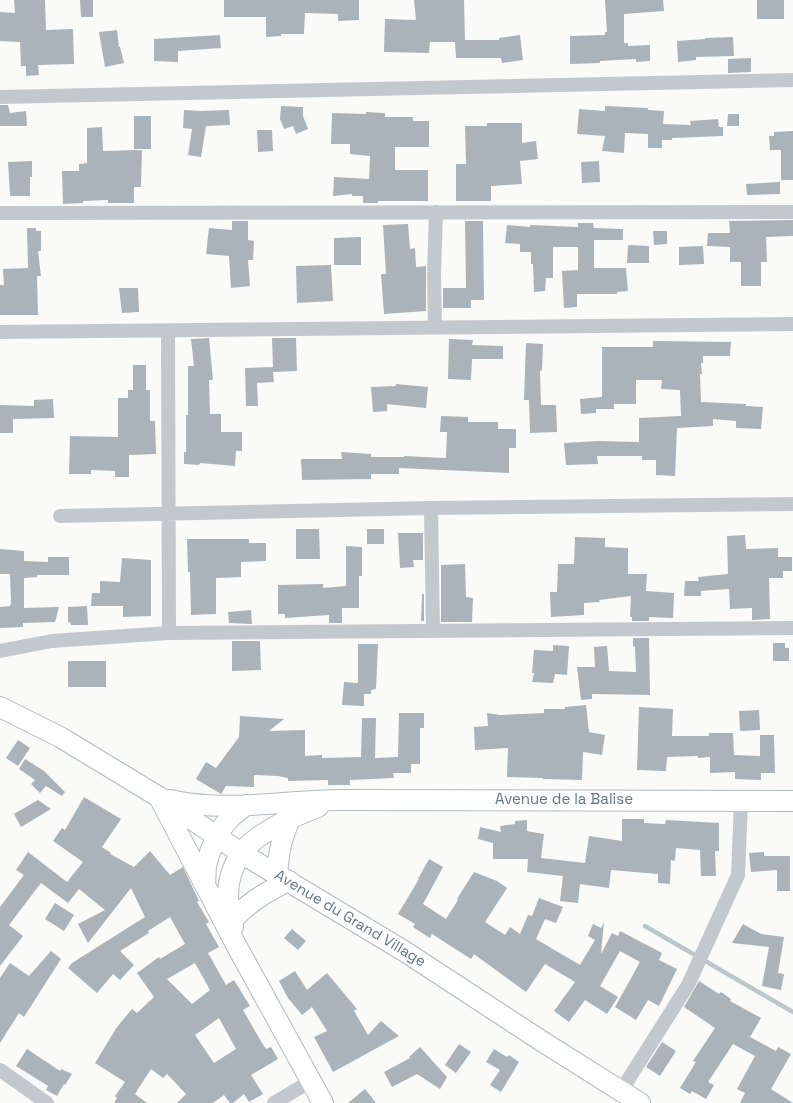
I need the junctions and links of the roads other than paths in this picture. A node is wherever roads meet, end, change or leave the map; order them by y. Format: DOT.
graph roads {
  1 [pos="793,80"];
  2 [pos="0,97"];
  3 [pos="436,212"];
  4 [pos="793,212"];
  5 [pos="0,213"];
  6 [pos="793,324"];
  7 [pos="434,328"];
  8 [pos="168,330"];
  9 [pos="0,332"];
  10 [pos="793,504"];
  11 [pos="431,508"];
  12 [pos="169,514"];
  13 [pos="60,516"];
  14 [pos="793,628"];
  15 [pos="434,631"];
  16 [pos="169,633"];
  17 [pos="0,651"];
  18 [pos="0,707"];
  19 [pos="159,797"];
  20 [pos="335,800"];
  21 [pos="741,801"];
  22 [pos="793,801"];
  23 [pos="246,805"];
  24 [pos="291,817"];
  25 [pos="217,837"];
  26 [pos="241,853"];
  27 [pos="283,878"];
  28 [pos="205,885"];
  29 [pos="232,921"];
  30 [pos="235,943"];
  31 [pos="0,1070"];
  32 [pos="311,1081"];
  33 [pos="621,1091"];
  34 [pos="47,1103"];
  35 [pos="274,1103"];
  36 [pos="323,1103"];
  37 [pos="640,1103"];
  1 -- 2 [label="street"];
  3 -- 4 [label="street"];
  3 -- 5 [label="street"];
  3 -- 7 [label="street"];
  6 -- 7 [label="street"];
  7 -- 8 [label="street"];
  8 -- 9 [label="street"];
  8 -- 12 [label="street"];
  10 -- 11 [label="street"];
  11 -- 12 [label="street"];
  11 -- 15 [label="street"];
  12 -- 13 [label="street"];
  12 -- 16 [label="street"];
  14 -- 15 [label="street"];
  15 -- 16 [label="street"];
  16 -- 17 [label="street"];
  18 -- 19 [label="street, Avenue du Grand Village"];
  19 -- 23 [label="street, Avenue de la Balise"];
  19 -- 25 [label="street, Avenue du Grand Village"];
  19 -- 28 [label="street"];
  20 -- 21 [label="street, Avenue de la Balise"];
  20 -- 23 [label="street, Avenue de la Balise"];
  20 -- 24 [label="street"];
  21 -- 22 [label="street, Avenue de la Balise"];
  21 -- 33 [label="street"];
  23 -- 25 [label="street"];
  24 -- 26 [label="street"];
  24 -- 27 [label="street"];
  25 -- 26 [label="street, Avenue du Grand Village"];
  25 -- 28 [label="street"];
  26 -- 27 [label="street, Avenue du Grand Village"];
  26 -- 29 [label="street"];
  27 -- 29 [label="street"];
  27 -- 33 [label="street, Avenue du Grand Village"];
  28 -- 30 [label="street"];
  29 -- 30 [label="street"];
  30 -- 32 [label="street"];
  31 -- 34 [label="street"];
  32 -- 35 [label="street"];
  32 -- 36 [label="street"];
  33 -- 37 [label="street, Avenue du Grand Village"];
}
